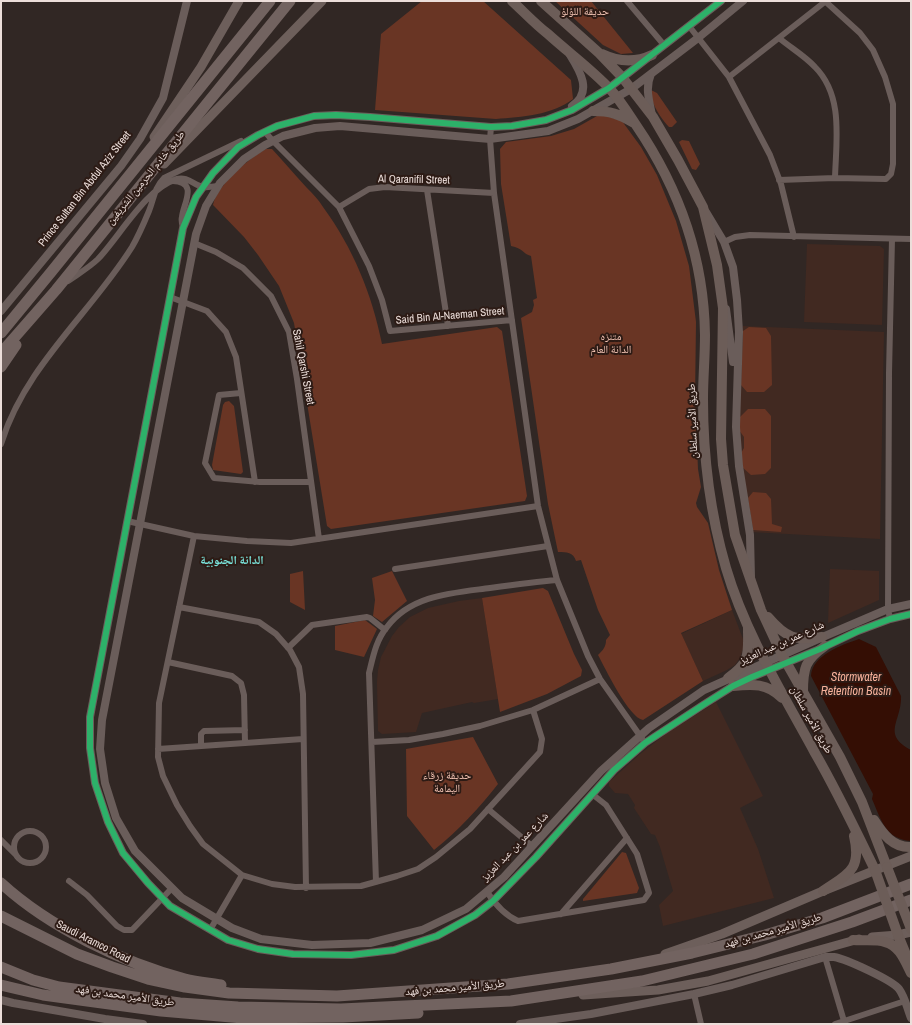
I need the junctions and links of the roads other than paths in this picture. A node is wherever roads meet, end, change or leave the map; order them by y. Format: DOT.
graph roads {
  1 [pos="187,1"];
  2 [pos="239,1"];
  3 [pos="270,1"];
  4 [pos="290,1"];
  5 [pos="322,1"];
  6 [pos="512,1"];
  7 [pos="541,1"];
  8 [pos="721,1"];
  9 [pos="743,1"];
  10 [pos="826,1"];
  11 [pos="630,2"];
  12 [pos="689,26"];
  13 [pos="698,38"];
  14 [pos="780,38"];
  15 [pos="664,45"];
  16 [pos="568,51"];
  17 [pos="600,53"];
  18 [pos="652,54"];
  19 [pos="651,74"];
  20 [pos="622,77"];
  21 [pos="729,77"];
  22 [pos="608,88"];
  23 [pos="631,88"];
  24 [pos="617,98"];
  25 [pos="592,111"];
  26 [pos="556,116"];
  27 [pos="653,117"];
  28 [pos="635,124"];
  29 [pos="491,127"];
  30 [pos="261,133"];
  31 [pos="490,138"];
  32 [pos="273,141"];
  33 [pos="129,175"];
  34 [pos="835,178"];
  35 [pos="780,180"];
  36 [pos="172,182"];
  37 [pos="218,186"];
  38 [pos="203,187"];
  39 [pos="427,190"];
  40 [pos="155,192"];
  41 [pos="494,193"];
  42 [pos="339,207"];
  43 [pos="703,208"];
  44 [pos="183,228"];
  45 [pos="794,237"];
  46 [pos="892,239"];
  47 [pos="911,239"];
  48 [pos="724,242"];
  49 [pos="194,243"];
  50 [pos="82,257"];
  51 [pos="56,290"];
  52 [pos="170,297"];
  53 [pos="722,300"];
  54 [pos="27,302"];
  55 [pos="182,302"];
  56 [pos="1,311"];
  57 [pos="512,320"];
  58 [pos="448,326"];
  59 [pos="1,327"];
  60 [pos="1,333"];
  61 [pos="1,353"];
  62 [pos="1,367"];
  63 [pos="736,387"];
  64 [pos="241,393"];
  65 [pos="1,444"];
  66 [pos="255,482"];
  67 [pos="311,482"];
  68 [pos="538,506"];
  69 [pos="127,521"];
  70 [pos="139,524"];
  71 [pos="194,536"];
  72 [pos="319,539"];
  73 [pos="548,546"];
  74 [pos="395,569"];
  75 [pos="557,580"];
  76 [pos="751,581"];
  77 [pos="911,604"];
  78 [pos="179,607"];
  79 [pos="762,610"];
  80 [pos="888,610"];
  81 [pos="911,614"];
  82 [pos="890,620"];
  83 [pos="748,624"];
  84 [pos="385,630"];
  85 [pos="823,641"];
  86 [pos="288,648"];
  87 [pos="784,659"];
  88 [pos="168,662"];
  89 [pos="767,666"];
  90 [pos="600,679"];
  91 [pos="730,682"];
  92 [pos="803,694"];
  93 [pos="788,704"];
  94 [pos="533,710"];
  95 [pos="245,730"];
  96 [pos="640,735"];
  97 [pos="304,739"];
  98 [pos="372,742"];
  99 [pos="245,743"];
  100 [pos="645,743"];
  101 [pos="201,746"];
  102 [pos="158,749"];
  103 [pos="592,794"];
  104 [pos="862,802"];
  105 [pos="488,809"];
  106 [pos="849,816"];
  107 [pos="627,838"];
  108 [pos="1,841"];
  109 [pos="15,842"];
  110 [pos="532,846"];
  111 [pos="911,847"];
  112 [pos="17,856"];
  113 [pos="911,856"];
  114 [pos="887,867"];
  115 [pos="875,870"];
  116 [pos="242,875"];
  117 [pos="1,879"];
  118 [pos="69,881"];
  119 [pos="376,882"];
  120 [pos="1,884"];
  121 [pos="911,884"];
  122 [pos="172,888"];
  123 [pos="306,888"];
  124 [pos="822,891"];
  125 [pos="487,892"];
  126 [pos="163,898"];
  127 [pos="21,900"];
  128 [pos="911,900"];
  129 [pos="493,901"];
  130 [pos="561,914"];
  131 [pos="1,916"];
  132 [pos="217,920"];
  133 [pos="210,930"];
  134 [pos="911,930"];
  135 [pos="898,935"];
  136 [pos="853,940"];
  137 [pos="824,957"];
  138 [pos="1,967"];
  139 [pos="911,967"];
  140 [pos="611,969"];
  141 [pos="911,973"];
  142 [pos="1,985"];
  143 [pos="694,994"];
  144 [pos="313,996"];
  145 [pos="537,997"];
  146 [pos="1,1000"];
  147 [pos="511,1001"];
  148 [pos="905,1001"];
  149 [pos="911,1018"];
  150 [pos="540,1023"];
  151 [pos="839,1023"];
  152 [pos="143,1024"];
  153 [pos="520,1024"];
  154 [pos="701,1024"];
  1 -- 56 [label="street, Prince Sultan Bin Abdul Aziz Street"];
  2 -- 33 [label="main road"];
  3 -- 33 [label="highway, طريق خادم الحرمين الشريفين"];
  4 -- 50 [label="highway, طريق خادم الحرمين الشريفين"];
  5 -- 50 [label="main road"];
  6 -- 16 [label="main road, طريق الأمير سلطان"];
  7 -- 17 [label="main road, طريق الأمير سلطان"];
  8 -- 12 [label="street"];
  9 -- 13 [label="street, شارع عمر بن عبد العزيز"];
  10 -- 14 [label="street"];
  10 -- 34 [label="street"];
  11 -- 15 [label="street"];
  12 -- 13 [label="street"];
  12 -- 15 [label="street"];
  13 -- 19 [label="street, شارع عمر بن عبد العزيز"];
  13 -- 21 [label="street"];
  14 -- 21 [label="street"];
  14 -- 34 [label="street"];
  15 -- 18 [label="street"];
  16 -- 22 [label="main road, طريق الأمير سلطان"];
  16 -- 26 [label="street"];
  17 -- 18 [label="main road"];
  17 -- 20 [label="main road, طريق الأمير سلطان"];
  18 -- 20 [label="street"];
  19 -- 23 [label="street, شارع عمر بن عبد العزيز"];
  19 -- 27 [label="street"];
  20 -- 22 [label="street"];
  20 -- 23 [label="main road, طريق الأمير سلطان"];
  21 -- 35 [label="street"];
  22 -- 24 [label="main road, طريق الأمير سلطان"];
  22 -- 26 [label="street"];
  23 -- 24 [label="street, شارع عمر بن عبد العزيز"];
  23 -- 27 [label="main road, طريق الأمير سلطان"];
  24 -- 25 [label="street, شارع عمر بن عبد العزيز"];
  24 -- 28 [label="main road, طريق الأمير سلطان"];
  25 -- 28 [label="main road"];
  25 -- 31 [label="street, شارع عمر بن عبد العزيز"];
  26 -- 29 [label="street"];
  27 -- 43 [label="main road, طريق الأمير سلطان"];
  28 -- 83 [label="main road, طريق الأمير سلطان"];
  29 -- 30 [label="street"];
  29 -- 31 [label="street"];
  30 -- 32 [label="street, Said Bin Al-Naeman Street"];
  30 -- 38 [label="street"];
  30 -- 40 [label="street"];
  31 -- 32 [label="street, شارع عمر بن عبد العزيز"];
  31 -- 41 [label="street"];
  32 -- 37 [label="street, شارع عمر بن عبد العزيز"];
  32 -- 42 [label="street, Said Bin Al-Naeman Street"];
  33 -- 54 [label="highway, طريق خادم الحرمين الشريفين"];
  34 -- 35 [label="street"];
  35 -- 45 [label="street"];
  36 -- 38 [label="street"];
  36 -- 40 [label="street"];
  36 -- 44 [label="street"];
  37 -- 38 [label="street"];
  37 -- 49 [label="street, شارع عمر بن عبد العزيز"];
  38 -- 44 [label="street"];
  39 -- 41 [label="street, Al Qaranifil Street"];
  39 -- 42 [label="street, Al Qaranifil Street"];
  39 -- 58 [label="street"];
  40 -- 51 [label="street"];
  40 -- 65 [label="street"];
  41 -- 57 [label="street"];
  42 -- 58 [label="street, Said Bin Al-Naeman Street"];
  43 -- 48 [label="street"];
  43 -- 53 [label="main road, طريق الأمير سلطان"];
  44 -- 52 [label="street"];
  45 -- 46 [label="street"];
  45 -- 48 [label="street"];
  46 -- 47 [label="street"];
  46 -- 80 [label="street"];
  48 -- 63 [label="street"];
  49 -- 55 [label="street, شارع عمر بن عبد العزيز"];
  49 -- 67 [label="street, Sahil Qarshi Street"];
  50 -- 51 [label="highway, طريق خادم الحرمين الشريفين"];
  51 -- 61 [label="highway, طريق خادم الحرمين الشريفين"];
  51 -- 62 [label="highway"];
  52 -- 55 [label="street"];
  52 -- 69 [label="street"];
  53 -- 63 [label="street"];
  53 -- 76 [label="main road, طريق الأمير سلطان"];
  54 -- 59 [label="highway"];
  54 -- 60 [label="highway, طريق خادم الحرمين الشريفين"];
  55 -- 64 [label="street"];
  55 -- 70 [label="street, شارع عمر بن عبد العزيز"];
  57 -- 58 [label="street, Said Bin Al-Naeman Street"];
  57 -- 68 [label="street"];
  63 -- 76 [label="street"];
  64 -- 66 [label="street"];
  64 -- 66 [label="street"];
  66 -- 67 [label="street"];
  67 -- 72 [label="street, Sahil Qarshi Street"];
  68 -- 72 [label="street"];
  68 -- 73 [label="street"];
  69 -- 70 [label="street"];
  69 -- 126 [label="street"];
  70 -- 71 [label="street"];
  70 -- 122 [label="street, شارع عمر بن عبد العزيز"];
  71 -- 72 [label="street"];
  71 -- 78 [label="street"];
  73 -- 74 [label="street"];
  73 -- 75 [label="street"];
  75 -- 84 [label="street"];
  75 -- 90 [label="street"];
  76 -- 79 [label="main road, طريق الأمير سلطان"];
  77 -- 80 [label="street, شارع عمر بن عبد العزيز"];
  78 -- 86 [label="street"];
  78 -- 88 [label="street"];
  79 -- 85 [label="main road"];
  79 -- 87 [label="main road, طريق الأمير سلطان"];
  80 -- 82 [label="street"];
  80 -- 85 [label="street, شارع عمر بن عبد العزيز"];
  81 -- 82 [label="street"];
  82 -- 85 [label="street"];
  83 -- 89 [label="main road, طريق الأمير سلطان"];
  83 -- 91 [label="main road"];
  84 -- 86 [label="street"];
  84 -- 98 [label="street"];
  85 -- 87 [label="street, شارع عمر بن عبد العزيز"];
  85 -- 92 [label="main road"];
  86 -- 97 [label="street"];
  87 -- 89 [label="street, شارع عمر بن عبد العزيز"];
  87 -- 92 [label="main road, طريق الأمير سلطان"];
  88 -- 95 [label="street"];
  88 -- 102 [label="street"];
  89 -- 91 [label="street, شارع عمر بن عبد العزيز"];
  89 -- 93 [label="main road, طريق الأمير سلطان"];
  90 -- 94 [label="street"];
  90 -- 96 [label="street"];
  91 -- 93 [label="main road"];
  91 -- 96 [label="street, شارع عمر بن عبد العزيز"];
  91 -- 100 [label="street"];
  92 -- 104 [label="main road, طريق الأمير سلطان"];
  93 -- 106 [label="main road, طريق الأمير سلطان"];
  94 -- 98 [label="street"];
  94 -- 105 [label="street"];
  95 -- 99 [label="street"];
  95 -- 101 [label="street"];
  96 -- 100 [label="street"];
  96 -- 110 [label="street, شارع عمر بن عبد العزيز"];
  97 -- 99 [label="street"];
  97 -- 123 [label="street"];
  98 -- 119 [label="street"];
  99 -- 101 [label="street"];
  100 -- 103 [label="street"];
  101 -- 102 [label="street"];
  102 -- 116 [label="street"];
  103 -- 107 [label="street"];
  103 -- 129 [label="street"];
  104 -- 111 [label="main road"];
  104 -- 114 [label="main road, طريق الأمير سلطان"];
  105 -- 110 [label="street"];
  105 -- 119 [label="street"];
  106 -- 115 [label="main road, طريق الأمير سلطان"];
  106 -- 124 [label="main road"];
  107 -- 130 [label="street"];
  107 -- 130 [label="street"];
  108 -- 109 [label="street"];
  108 -- 112 [label="street"];
  109 -- 112 [label="street"];
  109 -- 112 [label="street"];
  110 -- 125 [label="street, شارع عمر بن عبد العزيز"];
  113 -- 114 [label="main road"];
  114 -- 115 [label="main road"];
  114 -- 134 [label="main road, طريق الأمير سلطان, bridge"];
  115 -- 124 [label="main road"];
  115 -- 135 [label="main road, طريق الأمير سلطان, bridge"];
  116 -- 123 [label="street"];
  116 -- 132 [label="street"];
  117 -- 127 [label="highway"];
  118 -- 126 [label="street"];
  119 -- 123 [label="street"];
  120 -- 127 [label="highway, Saudi Aramco Road"];
  121 -- 140 [label="highway, طريق الأمير محمد بن فهد"];
  122 -- 126 [label="street"];
  122 -- 132 [label="street, شارع عمر بن عبد العزيز"];
  124 -- 140 [label="main road"];
  125 -- 129 [label="street"];
  125 -- 132 [label="street, شارع عمر بن عبد العزيز"];
  126 -- 133 [label="street"];
  127 -- 144 [label="highway, Saudi Aramco Road"];
  128 -- 145 [label="highway, طريق الأمير محمد بن فهد"];
  129 -- 130 [label="street"];
  129 -- 133 [label="street"];
  131 -- 144 [label="highway, طريق الأمير محمد بن فهد"];
  132 -- 133 [label="street"];
  134 -- 135 [label="main road"];
  135 -- 136 [label="main road"];
  135 -- 139 [label="main road"];
  136 -- 141 [label="main road"];
  136 -- 145 [label="main road"];
  137 -- 143 [label="street"];
  137 -- 148 [label="street"];
  137 -- 151 [label="street"];
  138 -- 147 [label="highway, طريق الأمير محمد بن فهد"];
  140 -- 144 [label="highway, طريق الأمير محمد بن فهد"];
  142 -- 147 [label="highway"];
  143 -- 150 [label="street"];
  143 -- 154 [label="street"];
  145 -- 147 [label="highway, طريق الأمير محمد بن فهد"];
  146 -- 152 [label="street"];
  148 -- 149 [label="street"];
  148 -- 151 [label="street"];
  150 -- 153 [label="street"];
}
